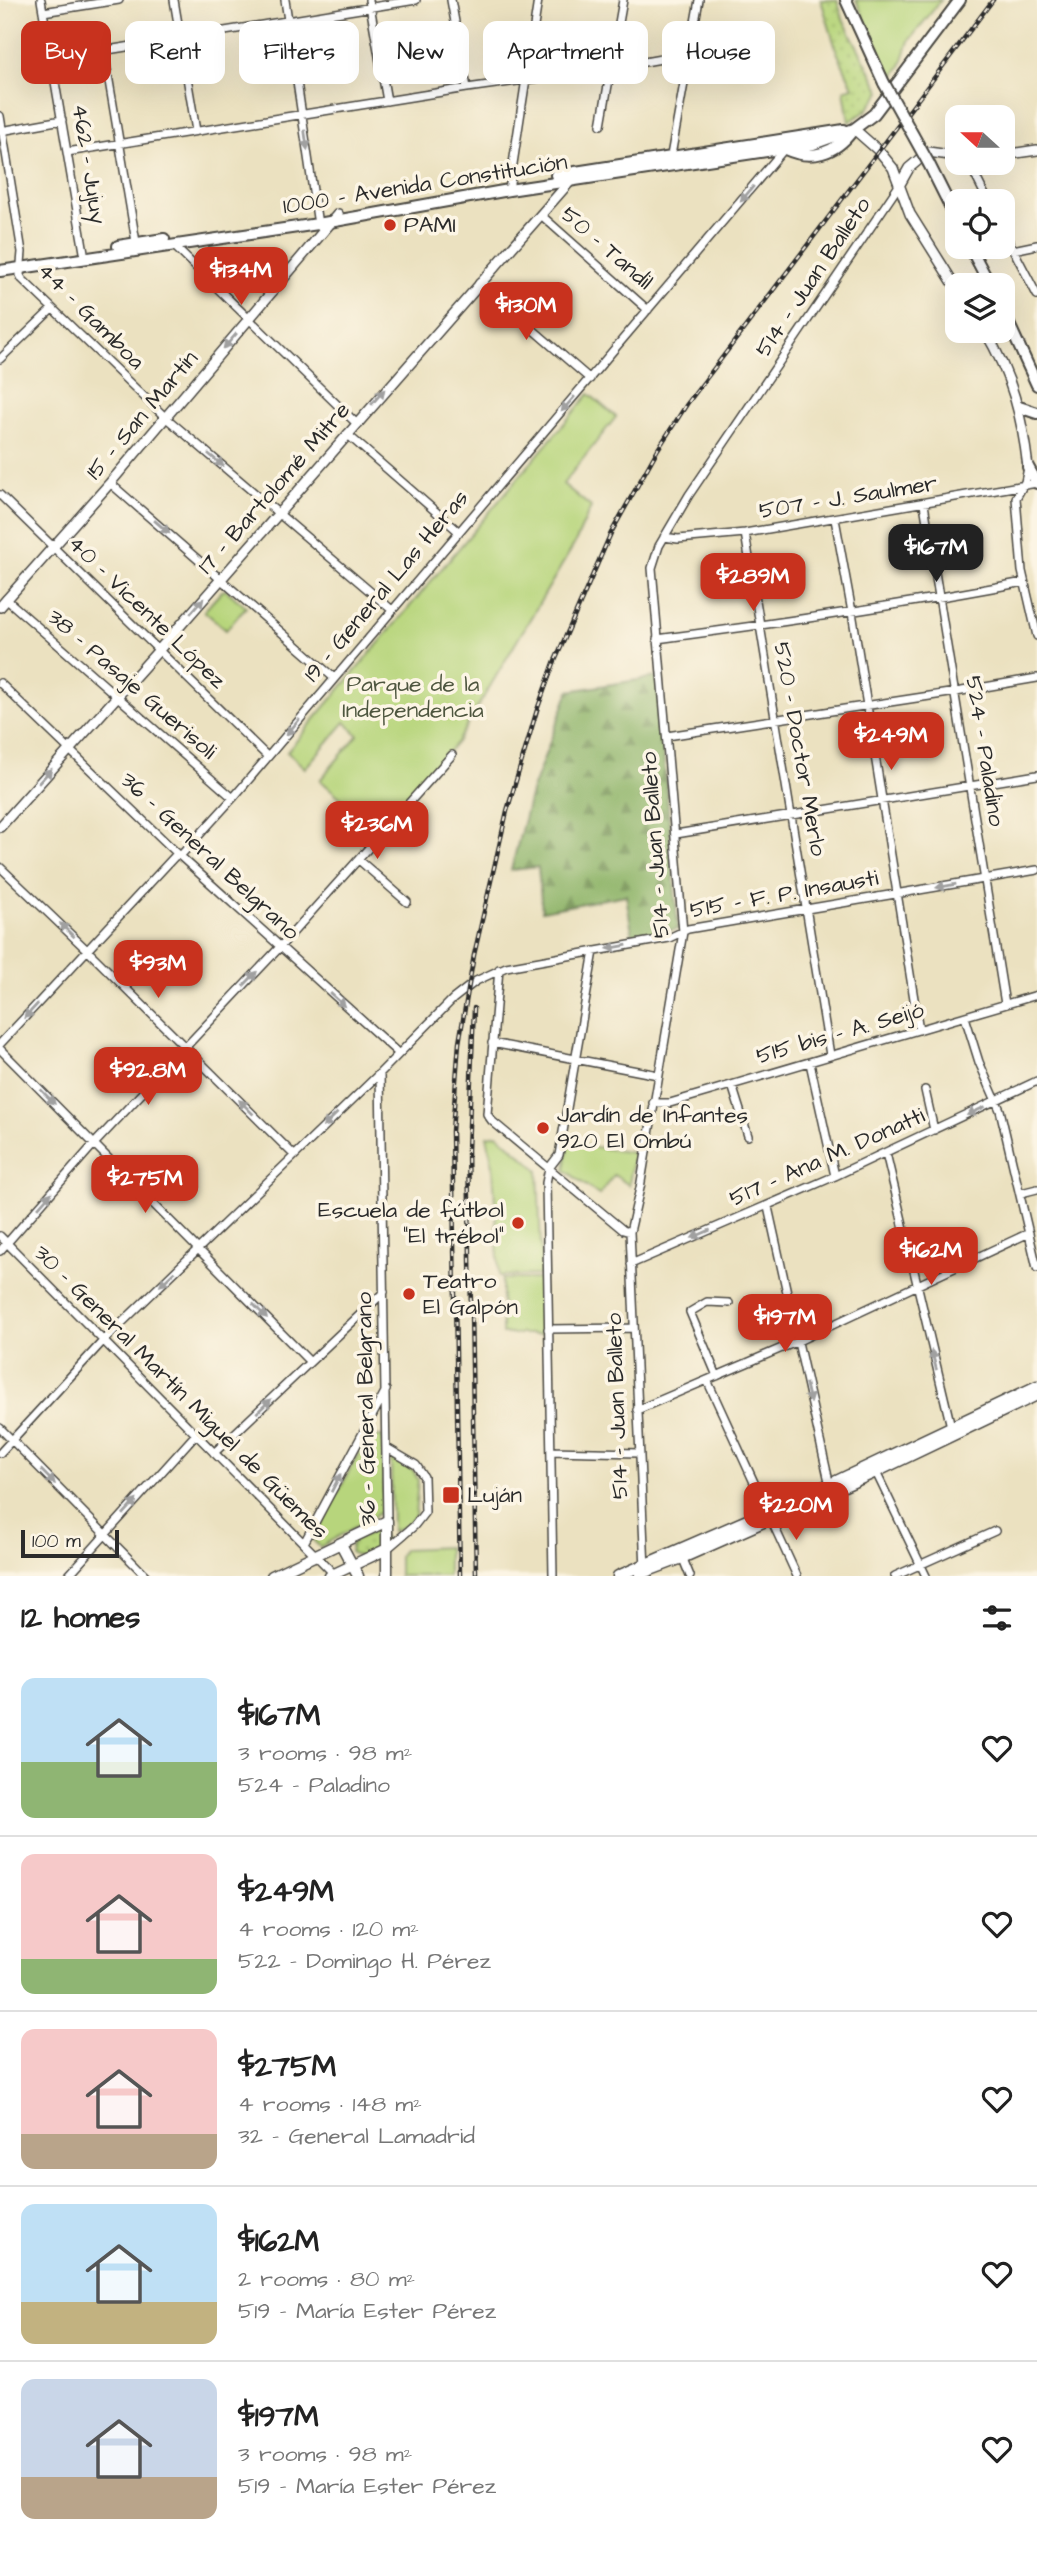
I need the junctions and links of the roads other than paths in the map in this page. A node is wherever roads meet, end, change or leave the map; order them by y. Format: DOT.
graph roads {
  1 [pos="41,0"];
  2 [pos="119,0"];
  3 [pos="174,0"];
  4 [pos="285,0"];
  5 [pos="416,0"];
  6 [pos="451,0"];
  7 [pos="538,0"];
  8 [pos="623,0"];
  9 [pos="699,0"];
  10 [pos="846,0"];
  11 [pos="960,0"];
  12 [pos="370,4"];
  13 [pos="43,12"];
  14 [pos="289,20"];
  15 [pos="45,21"];
  16 [pos="178,21"];
  17 [pos="535,21"];
  18 [pos="619,21"];
  19 [pos="696,21"];
  20 [pos="225,31"];
  21 [pos="56,84"];
  22 [pos="109,84"];
  23 [pos="188,84"];
  24 [pos="493,84"];
  25 [pos="525,84"];
  26 [pos="608,84"];
  27 [pos="684,84"];
  28 [pos="467,88"];
  29 [pos="387,100"];
  30 [pos="302,114"];
  31 [pos="0,116"];
  32 [pos="62,120"];
  33 [pos="601,125"];
  34 [pos="854,129"];
  35 [pos="1,131"];
  36 [pos="196,131"];
  37 [pos="119,144"];
  38 [pos="787,144"];
  39 [pos="1037,150"];
  40 [pos="67,152"];
  41 [pos="1015,153"];
  42 [pos="945,154"];
  43 [pos="670,162"];
  44 [pos="573,176"];
  45 [pos="900,184"];
  46 [pos="509,186"];
  47 [pos="945,196"];
  48 [pos="541,215"];
  49 [pos="320,224"];
  50 [pos="169,242"];
  51 [pos="136,243"];
  52 [pos="1037,245"];
  53 [pos="1015,250"];
  54 [pos="84,252"];
  55 [pos="1015,254"];
  56 [pos="0,264"];
  57 [pos="22,264"];
  58 [pos="0,271"];
  59 [pos="947,273"];
  60 [pos="480,283"];
  61 [pos="1037,295"];
  62 [pos="52,309"];
  63 [pos="648,310"];
  64 [pos="250,320"];
  65 [pos="1015,338"];
  66 [pos="992,343"];
  67 [pos="0,359"];
  68 [pos="590,379"];
  69 [pos="1037,385"];
  70 [pos="1019,407"];
  71 [pos="1037,413"];
  72 [pos="164,416"];
  73 [pos="356,423"];
  74 [pos="347,434"];
  75 [pos="1028,467"];
  76 [pos="110,482"];
  77 [pos="1037,483"];
  78 [pos="1021,487"];
  79 [pos="0,495"];
  80 [pos="924,504"];
  81 [pos="277,512"];
  82 [pos="835,519"];
  83 [pos="457,531"];
  84 [pos="745,533"];
  85 [pos="664,537"];
  86 [pos="53,547"];
  87 [pos="221,579"];
  88 [pos="1024,582"];
  89 [pos="939,598"];
  90 [pos="3,603"];
  91 [pos="393,610"];
  92 [pos="852,612"];
  93 [pos="760,626"];
  94 [pos="1037,636"];
  95 [pos="657,639"];
  96 [pos="158,651"];
  97 [pos="334,678"];
  98 [pos="1037,678"];
  99 [pos="0,683"];
  100 [pos="956,692"];
  101 [pos="117,696"];
  102 [pos="866,706"];
  103 [pos="776,720"];
  104 [pos="667,736"];
  105 [pos="69,750"];
  106 [pos="452,755"];
  107 [pos="267,756"];
  108 [pos="1037,775"];
  109 [pos="971,784"];
  110 [pos="233,798"];
  111 [pos="881,800"];
  112 [pos="792,815"];
  113 [pos="0,827"];
  114 [pos="676,834"];
  115 [pos="179,855"];
  116 [pos="359,860"];
  117 [pos="0,867"];
  118 [pos="1037,870"];
  119 [pos="986,879"];
  120 [pos="898,894"];
  121 [pos="407,902"];
  122 [pos="806,909"];
  123 [pos="683,932"];
  124 [pos="281,947"];
  125 [pos="87,950"];
  126 [pos="594,951"];
  127 [pos="499,969"];
  128 [pos="1037,995"];
  129 [pos="1005,1004"];
  130 [pos="965,1017"];
  131 [pos="919,1030"];
  132 [pos="492,1043"];
  133 [pos="0,1046"];
  134 [pos="185,1047"];
  135 [pos="398,1053"];
  136 [pos="830,1055"];
  137 [pos="576,1060"];
  138 [pos="810,1063"];
  139 [pos="380,1073"];
  140 [pos="659,1075"];
  141 [pos="1037,1081"];
  142 [pos="732,1085"];
  143 [pos="925,1090"];
  144 [pos="996,1101"];
  145 [pos="653,1103"];
  146 [pos="934,1130"];
  147 [pos="748,1136"];
  148 [pos="94,1144"];
  149 [pos="886,1153"];
  150 [pos="294,1155"];
  151 [pos="549,1168"];
  152 [pos="835,1176"];
  153 [pos="1037,1189"];
  154 [pos="1021,1193"];
  155 [pos="768,1207"];
  156 [pos="630,1232"];
  157 [pos="1029,1233"];
  158 [pos="0,1236"];
  159 [pos="7,1243"];
  160 [pos="198,1248"];
  161 [pos="0,1251"];
  162 [pos="631,1264"];
  163 [pos="1037,1268"];
  164 [pos="917,1287"];
  165 [pos="384,1292"];
  166 [pos="729,1303"];
  167 [pos="634,1328"];
  168 [pos="548,1329"];
  169 [pos="103,1341"];
  170 [pos="796,1342"];
  171 [pos="310,1362"];
  172 [pos="717,1376"];
  173 [pos="707,1380"];
  174 [pos="1037,1386"];
  175 [pos="386,1389"];
  176 [pos="1037,1395"];
  177 [pos="637,1410"];
  178 [pos="0,1428"];
  179 [pos="952,1431"];
  180 [pos="196,1434"];
  181 [pos="12,1440"];
  182 [pos="387,1448"];
  183 [pos="551,1451"];
  184 [pos="0,1453"];
  185 [pos="214,1453"];
  186 [pos="638,1453"];
  187 [pos="874,1468"];
  188 [pos="831,1488"];
  189 [pos="769,1516"];
  190 [pos="387,1521"];
  191 [pos="995,1531"];
  192 [pos="105,1535"];
  193 [pos="304,1544"];
  194 [pos="341,1544"];
  195 [pos="387,1549"];
  196 [pos="681,1555"];
  197 [pos="316,1556"];
  198 [pos="920,1564"];
  199 [pos="353,1565"];
  200 [pos="642,1571"];
  201 [pos="332,1575"];
  202 [pos="68,1576"];
  203 [pos="146,1576"];
  204 [pos="272,1576"];
  205 [pos="358,1576"];
  206 [pos="387,1576"];
  207 [pos="553,1576"];
  208 [pos="618,1576"];
  209 [pos="690,1576"];
  210 [pos="797,1576"];
  211 [pos="895,1576"];
  212 [pos="926,1576"];
  1 -- 13 [label="street, 462 - Jujuy"];
  2 -- 13 [label="street"];
  3 -- 16 [label="street"];
  4 -- 14 [label="street"];
  5 -- 12 [label="street"];
  6 -- 28 [label="street"];
  7 -- 17 [label="street"];
  8 -- 18 [label="street"];
  9 -- 19 [label="street"];
  10 -- 47 [label="main road, bridge"];
  11 -- 34 [label="main road"];
  12 -- 14 [label="street"];
  12 -- 29 [label="street"];
  13 -- 15 [label="street, 462 - Jujuy"];
  14 -- 20 [label="street"];
  14 -- 30 [label="street"];
  21 -- 32 [label="street, 462 - Jujuy"];
  22 -- 37 [label="street"];
  23 -- 36 [label="street"];
  24 -- 28 [label="street"];
  25 -- 46 [label="street"];
  26 -- 33 [label="street"];
  27 -- 43 [label="street"];
  28 -- 29 [label="street"];
  29 -- 30 [label="street"];
  30 -- 36 [label="street"];
  30 -- 49 [label="street, one-way"];
  31 -- 35 [label="street"];
  32 -- 35 [label="street"];
  32 -- 40 [label="street, 462 - Jujuy"];
  34 -- 38 [label="main road, 1000 - Avenida Constitución"];
  34 -- 38 [label="main road"];
  34 -- 45 [label="street"];
  35 -- 57 [label="street"];
  36 -- 37 [label="street"];
  37 -- 40 [label="street"];
  37 -- 51 [label="street"];
  38 -- 43 [label="main road, 1000 - Avenida Constitución"];
  38 -- 63 [label="street, 19 - General Las Heras, one-way"];
  39 -- 41 [label="street"];
  40 -- 54 [label="street, 462 - Jujuy"];
  42 -- 45 [label="street"];
  43 -- 44 [label="main road, 1000 - Avenida Constitución"];
  44 -- 46 [label="main road, 1000 - Avenida Constitución"];
  44 -- 48 [label="street, 17 - Bartolomé Mitre"];
  45 -- 59 [label="street"];
  45 -- 85 [label="street, 514 - Juan Balleto"];
  46 -- 49 [label="main road, 1000 - Avenida Constitución"];
  48 -- 60 [label="street, 17 - Bartolomé Mitre"];
  48 -- 63 [label="street, 50 - Tandil"];
  49 -- 50 [label="main road, 1000 - Avenida Constitución"];
  49 -- 64 [label="street, 15 - San Martín"];
  50 -- 51 [label="main road, 1000 - Avenida Constitución"];
  50 -- 57 [label="main road, 1000 - Avenida Constitución"];
  50 -- 64 [label="street"];
  51 -- 54 [label="main road, 1000 - Avenida Constitución"];
  52 -- 53 [label="street"];
  54 -- 57 [label="main road, 1000 - Avenida Constitución"];
  55 -- 61 [label="street"];
  56 -- 57 [label="main road, 1000 - Avenida Constitución"];
  57 -- 58 [label="main road, 1000 - Avenida Constitución"];
  57 -- 62 [label="street, 44 - Gamboa"];
  60 -- 68 [label="street"];
  73 -- 60 [label="street, 17 - Bartolomé Mitre, one-way"];
  62 -- 67 [label="street"];
  62 -- 72 [label="street, 44 - Gamboa"];
  63 -- 68 [label="street, 19 - General Las Heras"];
  64 -- 72 [label="street, 15 - San Martín, one-way"];
  64 -- 73 [label="street"];
  65 -- 69 [label="main road"];
  66 -- 70 [label="street"];
  68 -- 83 [label="street, 19 - General Las Heras, one-way"];
  70 -- 71 [label="main road"];
  70 -- 75 [label="street"];
  72 -- 76 [label="street, 15 - San Martín"];
  72 -- 81 [label="street, 44 - Gamboa, one-way"];
  73 -- 74 [label="street, 17 - Bartolomé Mitre"];
  74 -- 81 [label="street, 17 - Bartolomé Mitre"];
  74 -- 83 [label="street"];
  75 -- 77 [label="main road"];
  75 -- 78 [label="street"];
  76 -- 86 [label="street, 15 - San Martín"];
  76 -- 87 [label="street, one-way"];
  77 -- 78 [label="street, 507 - J. Saulmer"];
  78 -- 80 [label="street, 507 - J. Saulmer"];
  78 -- 88 [label="street"];
  79 -- 86 [label="street, 40 - Vicente López"];
  80 -- 82 [label="street, 507 - J. Saulmer"];
  80 -- 89 [label="street, 524 - Paladino"];
  81 -- 87 [label="street, 17 - Bartolomé Mitre"];
  81 -- 91 [label="street, 44 - Gamboa"];
  82 -- 84 [label="street, 507 - J. Saulmer"];
  82 -- 92 [label="street"];
  83 -- 91 [label="street, 19 - General Las Heras"];
  84 -- 85 [label="street, 507 - J. Saulmer"];
  84 -- 93 [label="street, 520 - Doctor Merlo"];
  85 -- 95 [label="street, 514 - Juan Balleto"];
  86 -- 90 [label="street, 15 - San Martín"];
  86 -- 96 [label="street, 40 - Vicente López"];
  96 -- 87 [label="street, 17 - Bartolomé Mitre, one-way"];
  87 -- 97 [label="street"];
  88 -- 89 [label="street"];
  88 -- 94 [label="street"];
  89 -- 92 [label="street"];
  89 -- 100 [label="street, 524 - Paladino"];
  90 -- 101 [label="street, 38 - Pasaje Guerisoli"];
  91 -- 97 [label="street, 19 - General Las Heras"];
  92 -- 93 [label="street"];
  92 -- 102 [label="street"];
  93 -- 95 [label="street"];
  93 -- 103 [label="street, 520 - Doctor Merlo"];
  95 -- 104 [label="street, 514 - Juan Balleto"];
  96 -- 101 [label="street, 17 - Bartolomé Mitre"];
  96 -- 107 [label="street, 40 - Vicente López"];
  97 -- 107 [label="street, 19 - General Las Heras, one-way"];
  98 -- 100 [label="street"];
  99 -- 105 [label="street, 36 - General Belgrano"];
  100 -- 102 [label="street"];
  100 -- 109 [label="street, 524 - Paladino"];
  101 -- 105 [label="street, 17 - Bartolomé Mitre"];
  101 -- 110 [label="street, 38 - Pasaje Guerisoli"];
  102 -- 103 [label="street"];
  102 -- 111 [label="street"];
  103 -- 104 [label="street"];
  103 -- 112 [label="street, 520 - Doctor Merlo"];
  104 -- 114 [label="street, 514 - Juan Balleto"];
  113 -- 105 [label="street, 17 - Bartolomé Mitre, one-way"];
  105 -- 115 [label="street, 36 - General Belgrano"];
  106 -- 116 [label="street"];
  107 -- 110 [label="street, 19 - General Las Heras"];
  108 -- 109 [label="street"];
  109 -- 111 [label="street"];
  109 -- 119 [label="street, 524 - Paladino"];
  110 -- 115 [label="street, 19 - General Las Heras"];
  111 -- 112 [label="street"];
  111 -- 120 [label="street"];
  112 -- 114 [label="street"];
  112 -- 122 [label="street, 520 - Doctor Merlo"];
  114 -- 123 [label="street, 514 - Juan Balleto"];
  115 -- 124 [label="street, 36 - General Belgrano"];
  115 -- 125 [label="street, 19 - General Las Heras"];
  116 -- 121 [label="street"];
  116 -- 124 [label="street"];
  125 -- 117 [label="street, one-way"];
  118 -- 119 [label="street, 515 - F. P. Insausti"];
  119 -- 120 [label="street, 515 - F. P. Insausti, one-way"];
  119 -- 129 [label="street, 524 - Paladino"];
  120 -- 122 [label="street, 515 - F. P. Insausti"];
  120 -- 131 [label="street"];
  122 -- 123 [label="street, 515 - F. P. Insausti"];
  122 -- 136 [label="street, 520 - Doctor Merlo"];
  123 -- 126 [label="street, 515 - F. P. Insausti, one-way"];
  123 -- 140 [label="street, 514 - Juan Balleto"];
  134 -- 124 [label="street, one-way"];
  124 -- 135 [label="street, 36 - General Belgrano, one-way"];
  125 -- 133 [label="street, 19 - General Las Heras, one-way"];
  125 -- 134 [label="street"];
  126 -- 127 [label="street, 515 - F. P. Insausti"];
  126 -- 137 [label="street"];
  127 -- 132 [label="street"];
  127 -- 135 [label="street"];
  128 -- 129 [label="street, 515 bis - A. Seijó"];
  129 -- 130 [label="street, 515 bis - A. Seijó"];
  130 -- 131 [label="street, 515 bis - A. Seijó"];
  130 -- 144 [label="street"];
  131 -- 136 [label="street, 515 bis - A. Seijó"];
  132 -- 137 [label="street"];
  132 -- 151 [label="street"];
  133 -- 148 [label="street, one-way"];
  134 -- 148 [label="street"];
  150 -- 134 [label="street, one-way"];
  135 -- 139 [label="street"];
  136 -- 138 [label="street, 515 bis - A. Seijó"];
  137 -- 140 [label="street"];
  137 -- 151 [label="street"];
  138 -- 142 [label="street, 515 bis - A. Seijó"];
  138 -- 152 [label="street"];
  139 -- 150 [label="street, one-way"];
  139 -- 165 [label="street, 36 - General Belgrano"];
  140 -- 145 [label="street, 514 - Juan Balleto"];
  141 -- 144 [label="street, 517 - Ana M. Donatti"];
  142 -- 145 [label="street, 515 bis - A. Seijó"];
  142 -- 147 [label="street"];
  143 -- 146 [label="street"];
  144 -- 146 [label="street, 517 - Ana M. Donatti, one-way"];
  144 -- 154 [label="street"];
  145 -- 156 [label="street, 514 - Juan Balleto"];
  146 -- 149 [label="street, 517 - Ana M. Donatti"];
  159 -- 148 [label="street, one-way"];
  148 -- 160 [label="street"];
  149 -- 152 [label="street, 517 - Ana M. Donatti"];
  149 -- 164 [label="street"];
  150 -- 160 [label="street"];
  151 -- 156 [label="street"];
  151 -- 168 [label="street"];
  152 -- 155 [label="street, 517 - Ana M. Donatti"];
  153 -- 154 [label="street"];
  154 -- 157 [label="street"];
  155 -- 162 [label="street, 517 - Ana M. Donatti, one-way"];
  155 -- 170 [label="street"];
  156 -- 162 [label="street, 514 - Juan Balleto"];
  157 -- 163 [label="street"];
  157 -- 164 [label="street"];
  158 -- 159 [label="street, 30 - General Martín Miguel de Güemes"];
  159 -- 161 [label="street"];
  159 -- 169 [label="street, 30 - General Martín Miguel de Güemes"];
  160 -- 169 [label="street, one-way"];
  160 -- 171 [label="street, one-way"];
  162 -- 167 [label="street, 514 - Juan Balleto"];
  164 -- 170 [label="street"];
  179 -- 164 [label="street, one-way"];
  165 -- 171 [label="street"];
  165 -- 175 [label="street, 36 - General Belgrano"];
  166 -- 172 [label="street"];
  167 -- 168 [label="street"];
  167 -- 177 [label="street, 514 - Juan Balleto"];
  168 -- 183 [label="street"];
  169 -- 180 [label="street, 30 - General Martín Miguel de Güemes"];
  169 -- 181 [label="street"];
  170 -- 172 [label="street"];
  170 -- 188 [label="street, one-way"];
  185 -- 171 [label="street, one-way"];
  172 -- 173 [label="street"];
  173 -- 177 [label="street"];
  173 -- 189 [label="street"];
  174 -- 179 [label="main road"];
  175 -- 182 [label="street, 36 - General Belgrano"];
  193 -- 175 [label="street, one-way"];
  176 -- 179 [label="main road"];
  177 -- 186 [label="street, 514 - Juan Balleto"];
  178 -- 181 [label="street"];
  179 -- 187 [label="main road"];
  180 -- 185 [label="street, 30 - General Martín Miguel de Güemes"];
  192 -- 180 [label="street, one-way"];
  181 -- 184 [label="street"];
  181 -- 192 [label="street, one-way"];
  182 -- 190 [label="street, 36 - General Belgrano"];
  182 -- 195 [label="street"];
  183 -- 186 [label="street"];
  183 -- 207 [label="street"];
  185 -- 193 [label="street, 30 - General Martín Miguel de Güemes"];
  186 -- 200 [label="street, 514 - Juan Balleto"];
  187 -- 188 [label="main road"];
  187 -- 198 [label="street"];
  188 -- 189 [label="main road"];
  189 -- 196 [label="main road"];
  189 -- 210 [label="street"];
  190 -- 194 [label="main road"];
  190 -- 195 [label="main road, 36 - General Belgrano"];
  191 -- 198 [label="street"];
  192 -- 202 [label="street"];
  192 -- 203 [label="street"];
  193 -- 197 [label="street, 30 - General Martín Miguel de Güemes"];
  194 -- 197 [label="main road"];
  194 -- 199 [label="main road, 30 - General Martín Miguel de Güemes"];
  195 -- 199 [label="main road"];
  195 -- 206 [label="main road, 36 - General Belgrano"];
  196 -- 200 [label="main road"];
  196 -- 209 [label="street"];
  197 -- 201 [label="street, 30 - General Martín Miguel de Güemes"];
  197 -- 204 [label="main road"];
  198 -- 211 [label="street"];
  198 -- 212 [label="street"];
  199 -- 201 [label="main road"];
  199 -- 205 [label="main road, 30 - General Martín Miguel de Güemes"];
  200 -- 208 [label="main road"];
}
